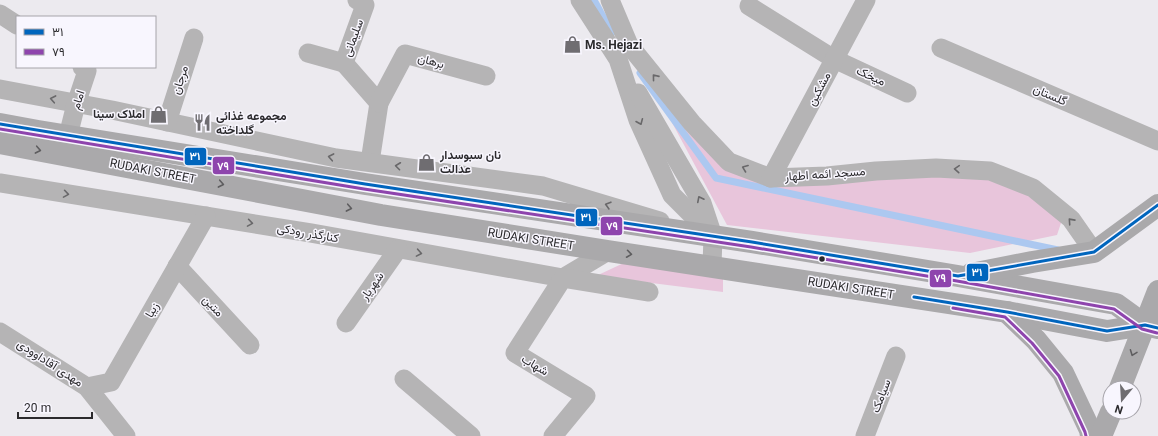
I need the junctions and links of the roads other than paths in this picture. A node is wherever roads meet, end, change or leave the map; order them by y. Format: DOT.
graph roads {
  1 [pos="357,0"];
  2 [pos="580,0"];
  3 [pos="610,0"];
  4 [pos="866,0"];
  5 [pos="749,6"];
  6 [pos="0,14"];
  7 [pos="16,24"];
  8 [pos="194,38"];
  9 [pos="941,48"];
  10 [pos="623,52"];
  11 [pos="308,53"];
  12 [pos="834,59"];
  13 [pos="344,63"];
  14 [pos="84,68"];
  15 [pos="486,76"];
  16 [pos="0,89"];
  17 [pos="907,93"];
  18 [pos="379,103"];
  19 [pos="76,104"];
  20 [pos="167,122"];
  21 [pos="0,124"];
  22 [pos="68,136"];
  23 [pos="1158,141"];
  24 [pos="0,143"];
  25 [pos="370,162"];
  26 [pos="772,178"];
  27 [pos="0,183"];
  28 [pos="1158,205"];
  29 [pos="206,216"];
  30 [pos="713,236"];
  31 [pos="398,249"];
  32 [pos="608,251"];
  33 [pos="1094,252"];
  34 [pos="177,266"];
  35 [pos="712,266"];
  36 [pos="958,276"];
  37 [pos="563,278"];
  38 [pos="1158,291"];
  39 [pos="649,292"];
  40 [pos="1007,312"];
  41 [pos="346,323"];
  42 [pos="1151,327"];
  43 [pos="0,332"];
  44 [pos="250,345"];
  45 [pos="896,356"];
  46 [pos="404,379"];
  47 [pos="1124,380"];
  48 [pos="87,387"];
  49 [pos="1108,420"];
  50 [pos="126,436"];
  51 [pos="471,436"];
  52 [pos="553,436"];
  53 [pos="865,436"];
  54 [pos="1091,436"];
  55 [pos="1101,436"];
  1 -- 13 [label="street, سلیمانی"];
  2 -- 10 [label="street, مسجد ائمه اطهار"];
  3 -- 10 [label="street, مسجد ائمه اطهار"];
  4 -- 12 [label="street, مشکین"];
  5 -- 12 [label="street"];
  6 -- 7 [label="street"];
  8 -- 20 [label="street, مرجان"];
  9 -- 23 [label="street, گلستان"];
  26 -- 10 [label="street, مسجد ائمه اطهار, one-way"];
  10 -- 30 [label="street, مسجد ائمه اطهار"];
  11 -- 13 [label="street"];
  12 -- 17 [label="street, میخک"];
  12 -- 26 [label="street, مشکین"];
  13 -- 18 [label="street, سلیمانی"];
  14 -- 19 [label="street, امام"];
  15 -- 18 [label="street, برهان"];
  19 -- 16 [label="street, one-way"];
  18 -- 25 [label="street"];
  19 -- 20 [label="street"];
  19 -- 22 [label="street, امام"];
  25 -- 20 [label="street, one-way"];
  21 -- 22 [label="main road, RUDAKI STREET"];
  22 -- 30 [label="main road, RUDAKI STREET"];
  24 -- 32 [label="main road, RUDAKI STREET, one-way"];
  30 -- 25 [label="street, one-way"];
  33 -- 26 [label="street, مسجد ائمه اطهار, one-way"];
  27 -- 29 [label="street, کنارگذر رودکی, one-way"];
  28 -- 33 [label="main road"];
  29 -- 31 [label="street, کنارگذر رودکی, one-way"];
  29 -- 34 [label="street, زیبا"];
  30 -- 35 [label="street"];
  30 -- 36 [label="main road, RUDAKI STREET"];
  31 -- 37 [label="street, کنارگذر رودکی, one-way"];
  31 -- 41 [label="street, شهریار"];
  32 -- 35 [label="main road, RUDAKI STREET, one-way"];
  32 -- 37 [label="street"];
  33 -- 36 [label="main road"];
  34 -- 44 [label="street, متین"];
  34 -- 48 [label="street, زیبا"];
  35 -- 40 [label="main road, RUDAKI STREET"];
  36 -- 42 [label="main road, RUDAKI STREET"];
  37 -- 39 [label="street, کنارگذر رودکی"];
  37 -- 52 [label="street, شهاب"];
  38 -- 42 [label="main road"];
  40 -- 42 [label="main road, RUDAKI STREET"];
  40 -- 54 [label="main road"];
  42 -- 47 [label="main road, one-way"];
  43 -- 48 [label="street, مهدی آقاداوودی"];
  45 -- 53 [label="street, سیامک"];
  46 -- 51 [label="street"];
  48 -- 50 [label="street, مهدی آقاداوودی"];
  49 -- 55 [label="main road"];
}
